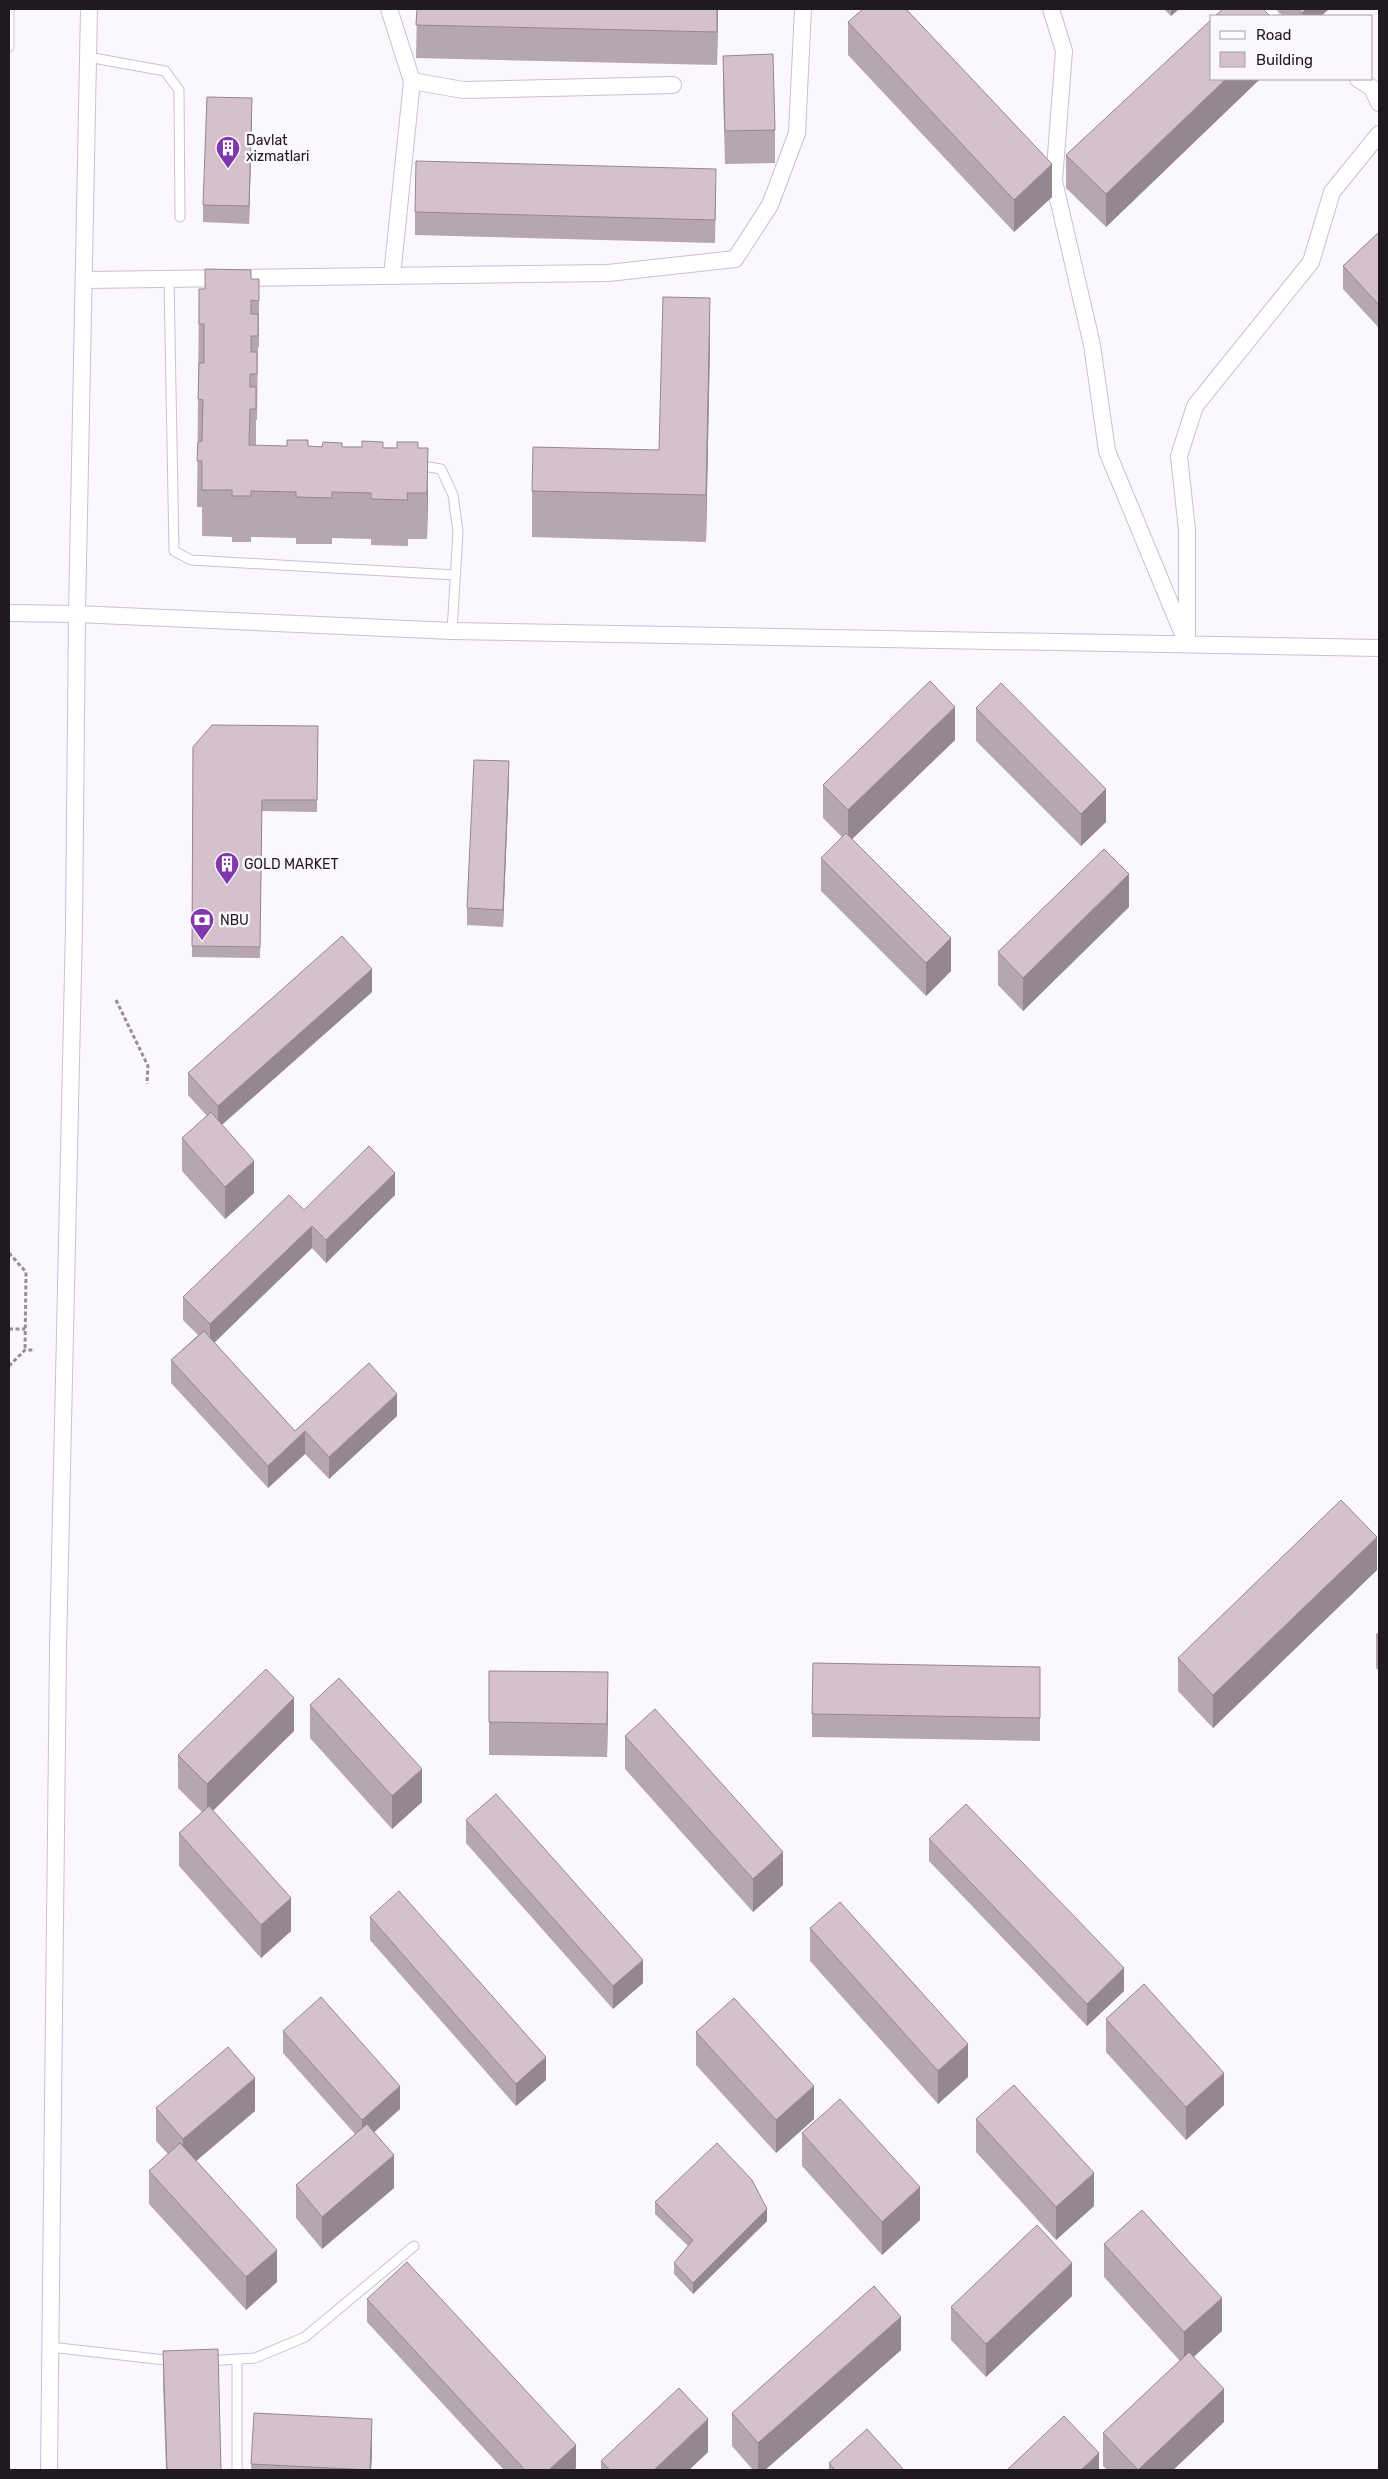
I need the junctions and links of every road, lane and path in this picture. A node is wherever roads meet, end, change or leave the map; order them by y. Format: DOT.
graph roads {
  1 [pos="9,9"];
  2 [pos="89,9"];
  3 [pos="389,9"];
  4 [pos="804,9"];
  5 [pos="1051,9"];
  6 [pos="9,47"];
  7 [pos="88,57"];
  8 [pos="1360,80"];
  9 [pos="412,81"];
  10 [pos="673,85"];
  11 [pos="1379,103"];
  12 [pos="1379,134"];
  13 [pos="180,217"];
  14 [pos="392,276"];
  15 [pos="169,279"];
  16 [pos="84,280"];
  17 [pos="403,465"];
  18 [pos="455,575"];
  19 [pos="9,613"];
  20 [pos="77,614"];
  21 [pos="452,631"];
  22 [pos="1187,644"];
  23 [pos="1379,648"];
  24 [pos="116,1000"];
  25 [pos="147,1084"];
  26 [pos="9,1253"];
  27 [pos="9,1329"];
  28 [pos="25,1330"];
  29 [pos="25,1350"];
  30 [pos="35,1350"];
  31 [pos="9,1366"];
  32 [pos="414,2246"];
  33 [pos="50,2347"];
  34 [pos="237,2359"];
  35 [pos="181,2361"];
  36 [pos="199,2362"];
  37 [pos="49,2470"];
  38 [pos="237,2470"];
  1 -- 6 [label="lane"];
  2 -- 7 [label="street"];
  3 -- 9 [label="street"];
  4 -- 14 [label="street"];
  5 -- 22 [label="street"];
  7 -- 13 [label="lane"];
  7 -- 16 [label="street"];
  8 -- 11 [label="street"];
  9 -- 10 [label="street"];
  9 -- 14 [label="street"];
  12 -- 22 [label="street"];
  14 -- 15 [label="street"];
  15 -- 16 [label="street"];
  15 -- 18 [label="lane"];
  16 -- 20 [label="street"];
  17 -- 18 [label="lane"];
  18 -- 21 [label="lane"];
  19 -- 20 [label="street"];
  20 -- 21 [label="street"];
  20 -- 33 [label="street"];
  21 -- 22 [label="street"];
  22 -- 23 [label="street"];
  24 -- 25 [label="path"];
  26 -- 28 [label="path"];
  27 -- 28 [label="path"];
  28 -- 29 [label="path"];
  29 -- 30 [label="path"];
  29 -- 31 [label="path"];
  32 -- 34 [label="lane"];
  33 -- 35 [label="lane"];
  33 -- 37 [label="street"];
  34 -- 36 [label="lane"];
  34 -- 38 [label="lane"];
}
